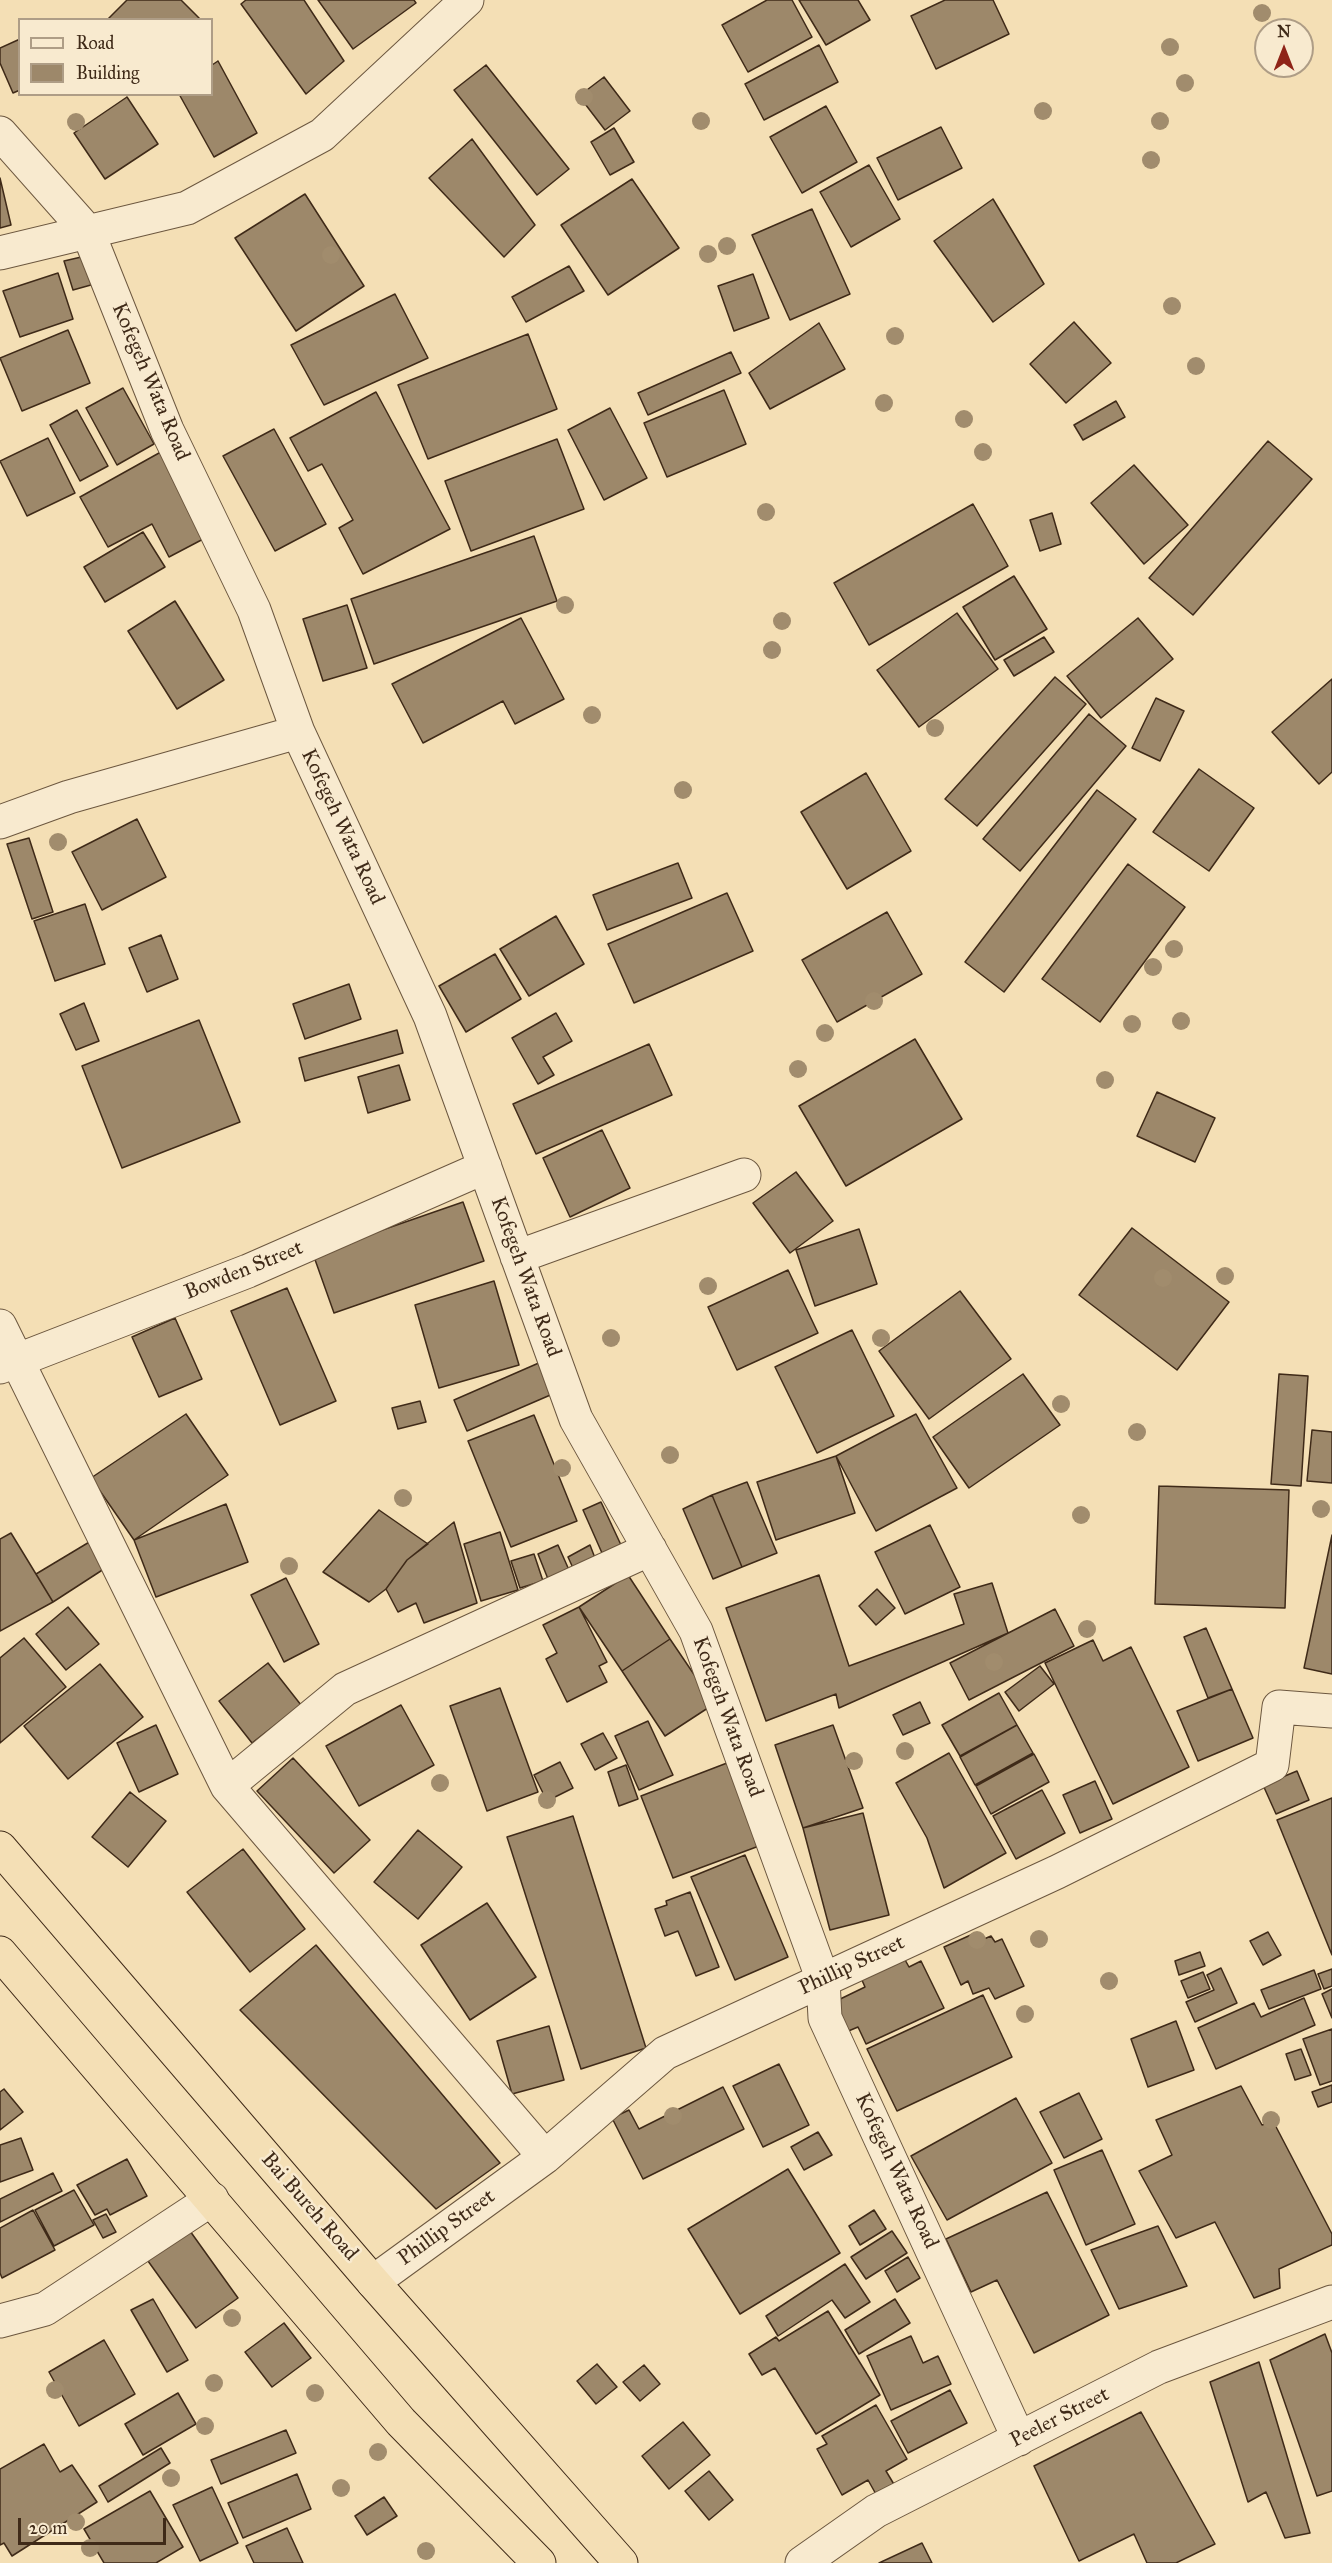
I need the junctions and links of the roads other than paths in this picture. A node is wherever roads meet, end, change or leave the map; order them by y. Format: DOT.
graph roads {
  1 [pos="466,0"];
  2 [pos="0,133"];
  3 [pos="88,232"];
  4 [pos="0,253"];
  5 [pos="298,732"];
  6 [pos="0,822"];
  7 [pos="485,1167"];
  8 [pos="744,1175"];
  9 [pos="517,1257"];
  10 [pos="0,1326"];
  11 [pos="9,1364"];
  12 [pos="650,1549"];
  13 [pos="1332,1711"];
  14 [pos="227,1786"];
  15 [pos="0,1848"];
  16 [pos="0,1953"];
  17 [pos="823,1980"];
  18 [pos="545,2157"];
  19 [pos="212,2199"];
  20 [pos="373,2282"];
  21 [pos="1332,2302"];
  22 [pos="0,2321"];
  23 [pos="1019,2439"];
  24 [pos="539,2563"];
  25 [pos="621,2563"];
  26 [pos="802,2563"];
  1 -- 3 [label="street"];
  2 -- 3 [label="street, Kofegeh Wata Road"];
  3 -- 4 [label="street"];
  3 -- 5 [label="street, Kofegeh Wata Road"];
  5 -- 6 [label="street"];
  5 -- 7 [label="street, Kofegeh Wata Road"];
  7 -- 9 [label="street, Kofegeh Wata Road"];
  7 -- 11 [label="street, Bowden Street"];
  8 -- 9 [label="street"];
  9 -- 12 [label="street, Kofegeh Wata Road"];
  10 -- 11 [label="street"];
  11 -- 14 [label="street"];
  12 -- 14 [label="street"];
  12 -- 17 [label="street, Kofegeh Wata Road"];
  13 -- 17 [label="street, Phillip Street"];
  14 -- 18 [label="street"];
  15 -- 20 [label="highway, Bai Bureh Road"];
  16 -- 19 [label="highway"];
  17 -- 18 [label="street, Phillip Street"];
  17 -- 23 [label="street, Kofegeh Wata Road"];
  18 -- 20 [label="street, Phillip Street"];
  19 -- 22 [label="street"];
  19 -- 24 [label="highway"];
  20 -- 25 [label="highway, Bai Bureh Road"];
  21 -- 23 [label="street, Peeler Street"];
  23 -- 26 [label="street, Peeler Street"];
}
